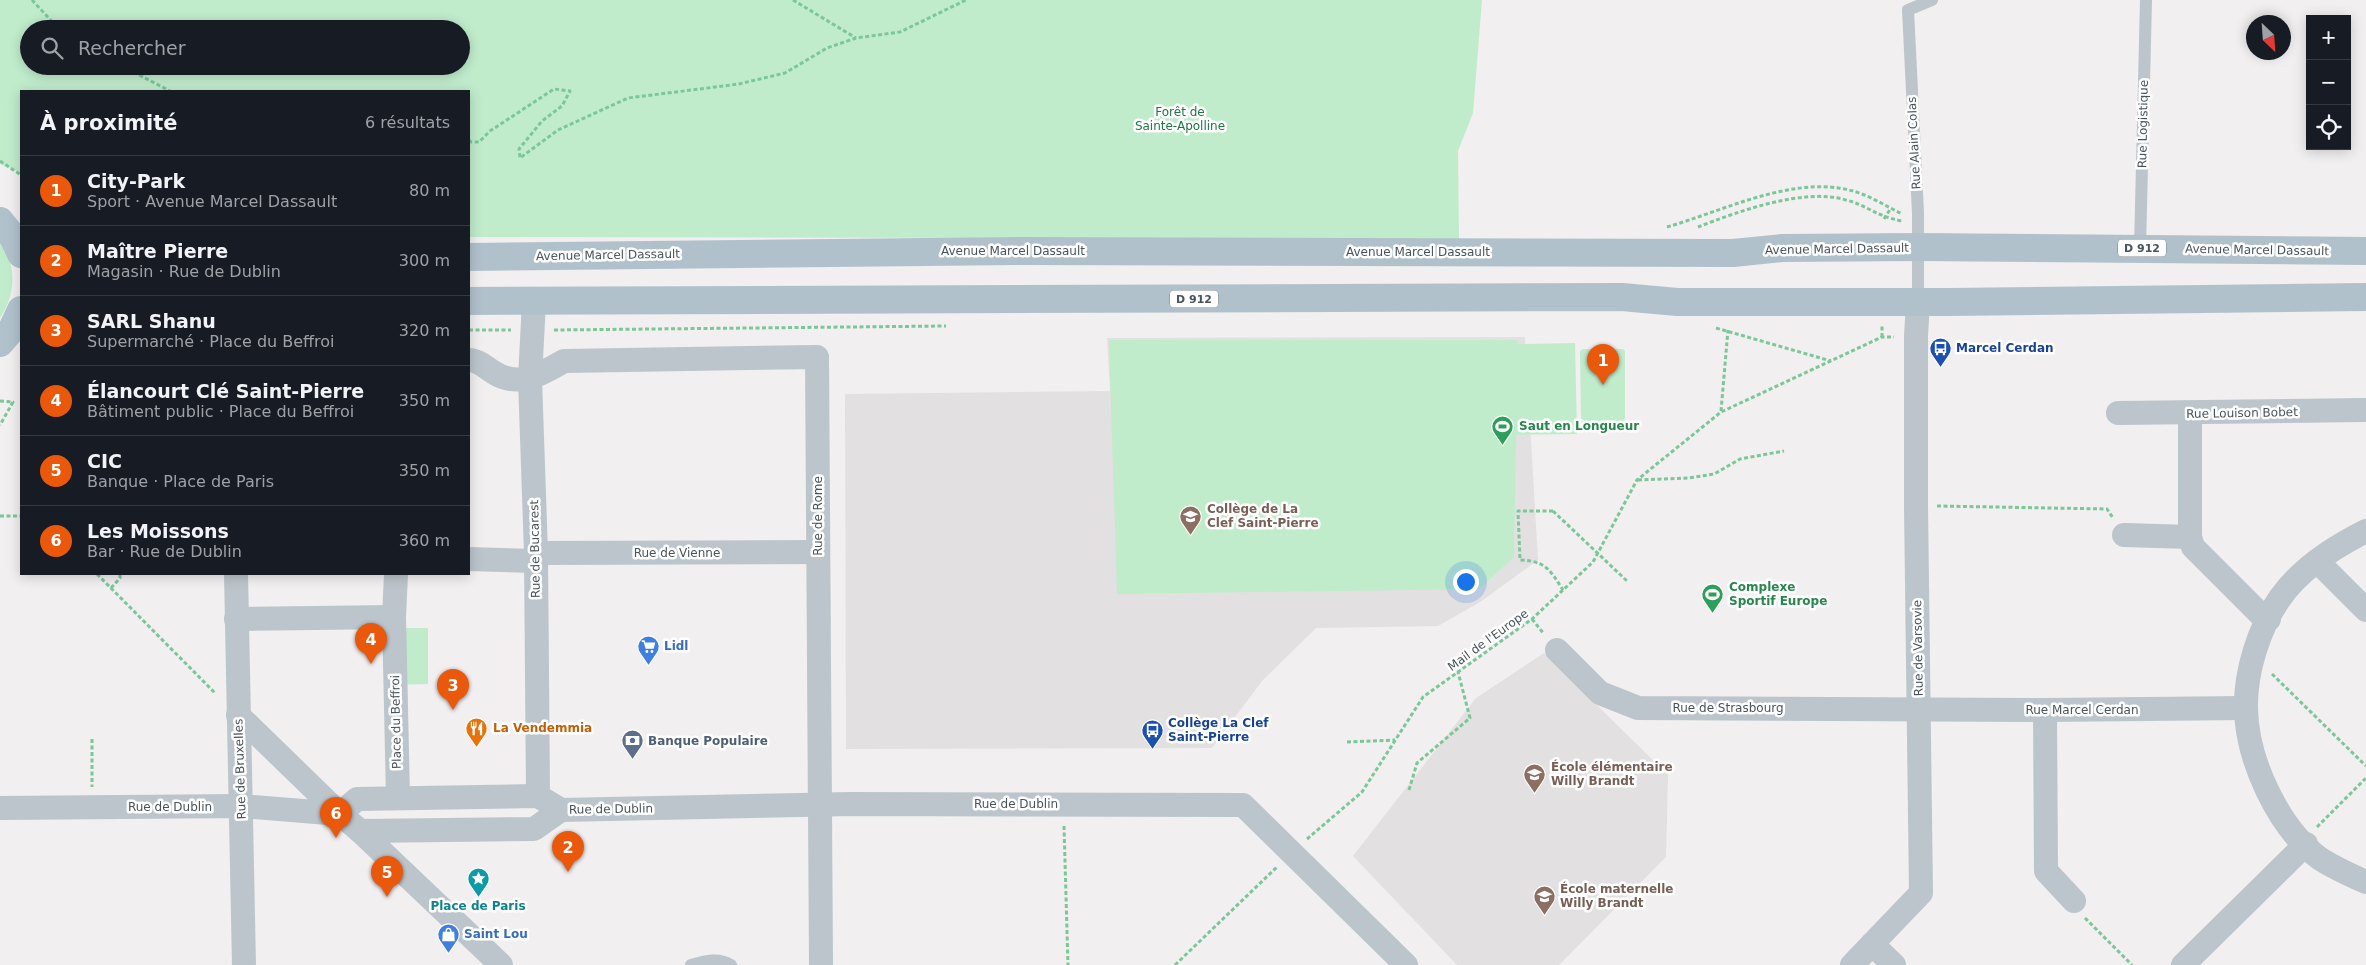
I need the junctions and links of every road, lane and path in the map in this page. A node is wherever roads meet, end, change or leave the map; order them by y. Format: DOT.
graph roads {
  1 [pos="32,0"];
  2 [pos="792,0"];
  3 [pos="966,0"];
  4 [pos="1932,0"];
  5 [pos="2146,0"];
  6 [pos="51,20"];
  7 [pos="856,38"];
  8 [pos="139,75"];
  9 [pos="168,90"];
  10 [pos="470,141"];
  11 [pos="0,161"];
  12 [pos="20,174"];
  13 [pos="1918,247"];
  14 [pos="2140,248"];
  15 [pos="2366,251"];
  16 [pos="470,257"];
  17 [pos="2366,297"];
  18 [pos="470,301"];
  19 [pos="534,301"];
  20 [pos="1918,302"];
  21 [pos="952,326"];
  22 [pos="1709,327"];
  23 [pos="470,330"];
  24 [pos="1728,330"];
  25 [pos="534,331"];
  26 [pos="1902,337"];
  27 [pos="470,360"];
  28 [pos="1831,361"];
  29 [pos="530,379"];
  30 [pos="0,401"];
  31 [pos="2366,410"];
  32 [pos="1721,412"];
  33 [pos="2118,413"];
  34 [pos="2190,414"];
  35 [pos="0,425"];
  36 [pos="1784,450"];
  37 [pos="1638,480"];
  38 [pos="1916,506"];
  39 [pos="0,516"];
  40 [pos="20,516"];
  41 [pos="2366,531"];
  42 [pos="2124,535"];
  43 [pos="2190,537"];
  44 [pos="818,552"];
  45 [pos="536,557"];
  46 [pos="470,560"];
  47 [pos="2317,561"];
  48 [pos="98,575"];
  49 [pos="120,575"];
  50 [pos="236,575"];
  51 [pos="396,575"];
  52 [pos="1627,581"];
  53 [pos="112,588"];
  54 [pos="1563,590"];
  55 [pos="2366,610"];
  56 [pos="394,617"];
  57 [pos="2268,619"];
  58 [pos="236,620"];
  59 [pos="1557,650"];
  60 [pos="2253,656"];
  61 [pos="1458,672"];
  62 [pos="1919,708"];
  63 [pos="2246,708"];
  64 [pos="2045,710"];
  65 [pos="238,715"];
  66 [pos="92,739"];
  67 [pos="1395,740"];
  68 [pos="1347,742"];
  69 [pos="2366,766"];
  70 [pos="2366,778"];
  71 [pos="1409,790"];
  72 [pos="538,796"];
  73 [pos="398,798"];
  74 [pos="818,804"];
  75 [pos="1063,804"];
  76 [pos="241,806"];
  77 [pos="0,808"];
  78 [pos="92,808"];
  79 [pos="561,810"];
  80 [pos="340,814"];
  81 [pos="360,830"];
  82 [pos="2306,844"];
  83 [pos="1292,852"];
  84 [pos="2366,882"];
  85 [pos="2074,901"];
  86 [pos="1872,944"];
  87 [pos="244,965"];
  88 [pos="501,965"];
  89 [pos="691,965"];
  90 [pos="731,965"];
  91 [pos="821,965"];
  92 [pos="1068,965"];
  93 [pos="1175,965"];
  94 [pos="1406,965"];
  95 [pos="1852,965"];
  96 [pos="1894,965"];
  97 [pos="2132,965"];
  98 [pos="2183,965"];
  1 -- 6 [label="path"];
  2 -- 7 [label="path"];
  3 -- 7 [label="path"];
  4 -- 13 [label="lane, Rue Alain Colas"];
  5 -- 14 [label="lane, Rue Logistique"];
  7 -- 10 [label="path"];
  8 -- 9 [label="path"];
  11 -- 12 [label="path"];
  13 -- 14 [label="main road, Avenue Marcel Dassault / D 912"];
  13 -- 16 [label="main road, Avenue Marcel Dassault / D 912"];
  13 -- 20 [label="lane, Rue Alain Colas"];
  14 -- 15 [label="main road, Avenue Marcel Dassault / D 912"];
  17 -- 20 [label="main road, D 912"];
  18 -- 19 [label="main road, D 912"];
  19 -- 20 [label="main road, D 912"];
  19 -- 25 [label="street, Rue de Bucarest"];
  20 -- 38 [label="street, Rue de Varsovie"];
  21 -- 25 [label="path"];
  22 -- 24 [label="path"];
  23 -- 25 [label="path"];
  24 -- 28 [label="path"];
  24 -- 32 [label="path"];
  25 -- 29 [label="street, Rue de Bucarest"];
  26 -- 28 [label="path, Mail de l'Europe"];
  27 -- 29 [label="street"];
  28 -- 32 [label="path, Mail de l'Europe"];
  29 -- 44 [label="street, Rue de Rome"];
  29 -- 45 [label="street, Rue de Bucarest"];
  30 -- 35 [label="path"];
  31 -- 34 [label="street, Rue Louison Bobet"];
  32 -- 37 [label="path, Mail de l'Europe"];
  33 -- 34 [label="street, Rue Louison Bobet"];
  34 -- 43 [label="street"];
  36 -- 37 [label="path"];
  37 -- 54 [label="path, Mail de l'Europe"];
  38 -- 42 [label="path"];
  38 -- 62 [label="street, Rue de Varsovie"];
  39 -- 40 [label="path"];
  41 -- 47 [label="street"];
  42 -- 43 [label="street"];
  43 -- 57 [label="street"];
  44 -- 45 [label="street, Rue de Vienne"];
  44 -- 74 [label="street, Rue de Rome"];
  45 -- 46 [label="street"];
  45 -- 72 [label="street, Rue de Bucarest"];
  47 -- 55 [label="street"];
  47 -- 57 [label="street"];
  48 -- 53 [label="path"];
  49 -- 53 [label="path"];
  50 -- 58 [label="street, Rue de Bruxelles"];
  51 -- 56 [label="street, Place du Beffroi"];
  52 -- 54 [label="path, bridge"];
  53 -- 65 [label="path"];
  54 -- 61 [label="path, Mail de l'Europe"];
  56 -- 58 [label="street"];
  56 -- 73 [label="street, Place du Beffroi"];
  57 -- 60 [label="street"];
  58 -- 65 [label="street, Rue de Bruxelles"];
  59 -- 62 [label="street, Rue de Strasbourg"];
  60 -- 63 [label="street"];
  60 -- 69 [label="path"];
  61 -- 67 [label="path, Mail de l'Europe"];
  61 -- 71 [label="path"];
  62 -- 64 [label="street, Rue Marcel Cerdan"];
  62 -- 86 [label="street, Rue de Varsovie"];
  63 -- 64 [label="street, Rue Marcel Cerdan"];
  63 -- 82 [label="street"];
  64 -- 85 [label="street"];
  65 -- 76 [label="street, Rue de Bruxelles"];
  65 -- 80 [label="street"];
  66 -- 78 [label="path"];
  67 -- 68 [label="path"];
  67 -- 83 [label="path, Mail de l'Europe"];
  70 -- 82 [label="path"];
  72 -- 73 [label="street"];
  72 -- 79 [label="street, Rue de Dublin"];
  73 -- 80 [label="street"];
  74 -- 75 [label="street, Rue de Dublin"];
  74 -- 79 [label="street, Rue de Dublin"];
  74 -- 91 [label="street, Rue de Rome"];
  75 -- 83 [label="street, Rue de Dublin"];
  75 -- 92 [label="path"];
  76 -- 78 [label="street, Rue de Dublin"];
  76 -- 80 [label="street, Rue de Dublin"];
  76 -- 87 [label="street, Rue de Bruxelles"];
  77 -- 78 [label="street, Rue de Dublin"];
  79 -- 81 [label="street, Rue de Dublin"];
  80 -- 81 [label="street"];
  81 -- 88 [label="street"];
  82 -- 84 [label="street"];
  82 -- 98 [label="street"];
  83 -- 93 [label="path, Mail de l'Europe"];
  83 -- 94 [label="street, Rue de Dublin"];
  85 -- 97 [label="path"];
  86 -- 95 [label="street, Rue de Varsovie"];
  86 -- 96 [label="street"];
  89 -- 90 [label="lane"];
}
